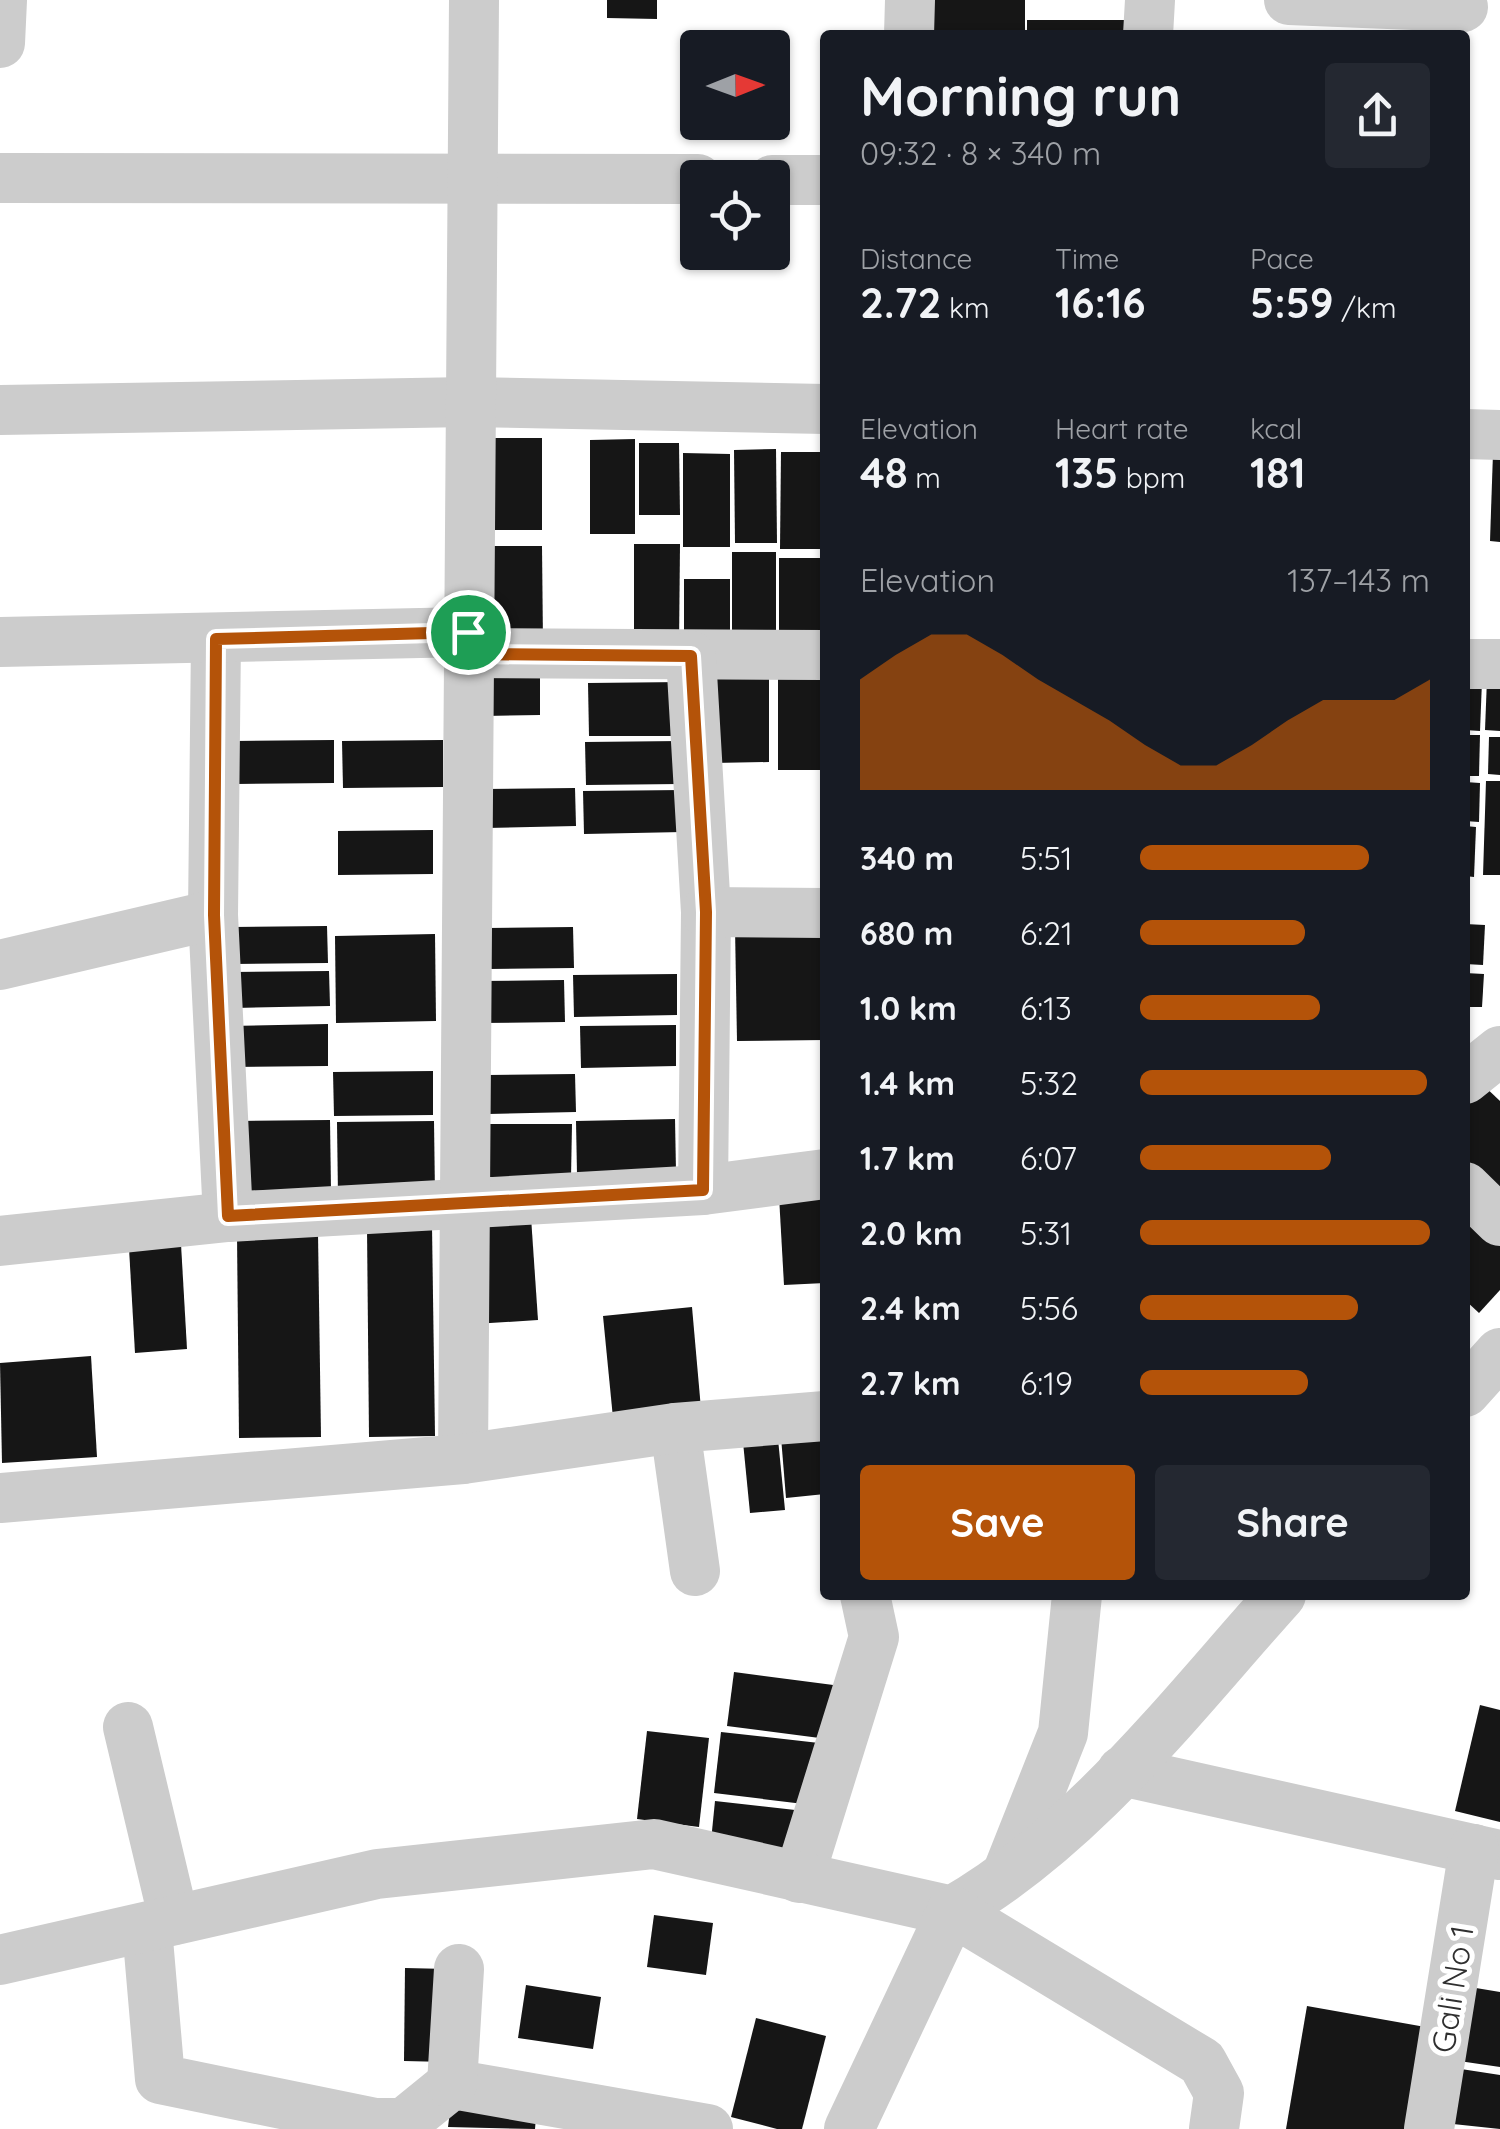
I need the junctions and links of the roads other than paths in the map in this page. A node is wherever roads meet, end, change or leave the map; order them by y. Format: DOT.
graph roads {
  1 [pos="2,0"];
  2 [pos="474,0"];
  3 [pos="910,0"];
  4 [pos="1150,0"];
  5 [pos="1317,1"];
  6 [pos="1463,14"];
  7 [pos="909,30"];
  8 [pos="1148,30"];
  9 [pos="0,43"];
  10 [pos="0,178"];
  11 [pos="472,178"];
  12 [pos="680,179"];
  13 [pos="790,180"];
  14 [pos="820,180"];
  15 [pos="469,402"];
  16 [pos="0,410"];
  17 [pos="820,410"];
  18 [pos="1470,434"];
  19 [pos="1500,435"];
  20 [pos="216,639"];
  21 [pos="0,642"];
  22 [pos="468,643"];
  23 [pos="691,656"];
  24 [pos="820,656"];
  25 [pos="1470,664"];
  26 [pos="1500,664"];
  27 [pos="706,912"];
  28 [pos="820,913"];
  29 [pos="214,915"];
  30 [pos="0,962"];
  31 [pos="1500,1051"];
  32 [pos="1470,1075"];
  33 [pos="820,1175"];
  34 [pos="703,1190"];
  35 [pos="1470,1192"];
  36 [pos="465,1203"];
  37 [pos="228,1216"];
  38 [pos="1500,1222"];
  39 [pos="0,1241"];
  40 [pos="1500,1353"];
  41 [pos="1470,1386"];
  42 [pos="820,1416"];
  43 [pos="675,1428"];
  44 [pos="464,1458"];
  45 [pos="0,1498"];
  46 [pos="695,1571"];
  47 [pos="866,1600"];
  48 [pos="1077,1600"];
  49 [pos="1277,1600"];
  50 [pos="128,1727"];
  51 [pos="1122,1771"];
  52 [pos="1487,1852"];
  53 [pos="798,1878"];
  54 [pos="1005,1881"];
  55 [pos="952,1911"];
  56 [pos="160,1924"];
  57 [pos="0,1960"];
  58 [pos="458,1969"];
  59 [pos="452,2084"];
  60 [pos="374,2126"];
  61 [pos="708,2129"];
  62 [pos="848,2129"];
  63 [pos="1214,2129"];
  64 [pos="1429,2129"];
  1 -- 9 [label="street"];
  2 -- 11 [label="street"];
  3 -- 7 [label="street"];
  4 -- 8 [label="street"];
  5 -- 6 [label="street"];
  10 -- 11 [label="street"];
  11 -- 12 [label="street"];
  11 -- 15 [label="street"];
  13 -- 14 [label="street"];
  15 -- 16 [label="street"];
  15 -- 17 [label="street"];
  15 -- 22 [label="street"];
  18 -- 19 [label="street"];
  20 -- 21 [label="street"];
  20 -- 22 [label="street"];
  20 -- 29 [label="street"];
  22 -- 23 [label="street"];
  22 -- 36 [label="street"];
  23 -- 24 [label="street"];
  23 -- 27 [label="street"];
  25 -- 26 [label="street"];
  27 -- 28 [label="street"];
  27 -- 34 [label="street"];
  29 -- 30 [label="street"];
  29 -- 37 [label="street"];
  31 -- 32 [label="street"];
  33 -- 34 [label="street"];
  34 -- 36 [label="street"];
  35 -- 38 [label="street"];
  36 -- 37 [label="street"];
  36 -- 44 [label="street"];
  37 -- 39 [label="street"];
  40 -- 41 [label="street"];
  42 -- 43 [label="street"];
  43 -- 44 [label="street"];
  43 -- 46 [label="street"];
  44 -- 45 [label="street"];
  47 -- 53 [label="street"];
  48 -- 54 [label="street"];
  49 -- 51 [label="street"];
  50 -- 56 [label="street"];
  51 -- 52 [label="street"];
  51 -- 54 [label="street"];
  52 -- 64 [label="street, Gali No 1"];
  53 -- 55 [label="street"];
  53 -- 56 [label="street"];
  54 -- 55 [label="street"];
  55 -- 62 [label="street"];
  55 -- 63 [label="street"];
  56 -- 57 [label="street"];
  56 -- 60 [label="street"];
  58 -- 59 [label="street"];
  59 -- 60 [label="street"];
  59 -- 61 [label="street"];
}
